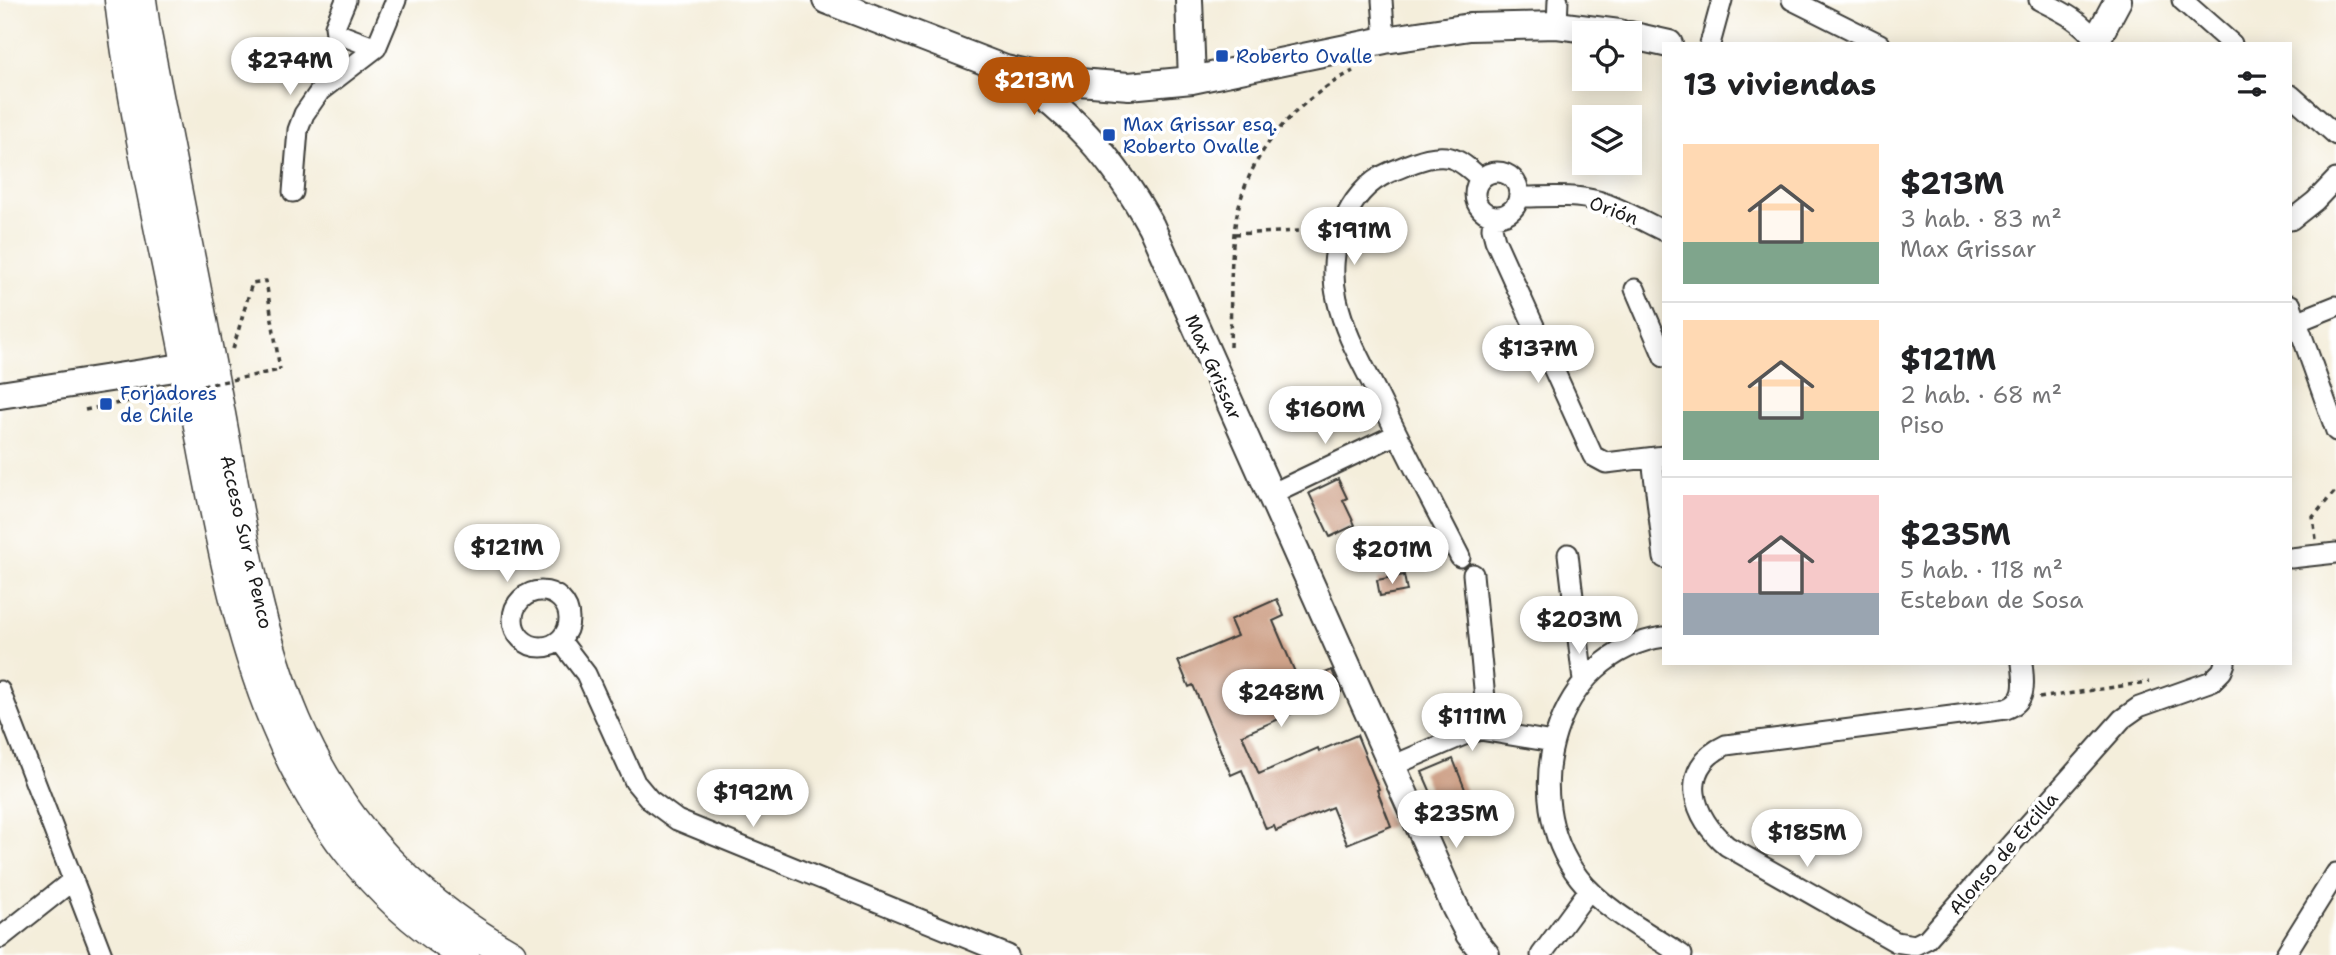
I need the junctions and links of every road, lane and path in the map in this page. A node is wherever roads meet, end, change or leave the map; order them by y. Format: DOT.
graph roads {
  1 [pos="120,0"];
  2 [pos="141,0"];
  3 [pos="346,0"];
  4 [pos="396,0"];
  5 [pos="826,0"];
  6 [pos="1189,0"];
  7 [pos="1382,0"];
  8 [pos="1722,0"];
  9 [pos="1792,0"];
  10 [pos="2039,0"];
  11 [pos="2118,0"];
  12 [pos="2182,0"];
  13 [pos="1557,13"];
  14 [pos="1582,21"];
  15 [pos="1642,38"];
  16 [pos="1385,40"];
  17 [pos="1662,42"];
  18 [pos="1711,42"];
  19 [pos="1876,42"];
  20 [pos="2097,42"];
  21 [pos="2230,42"];
  22 [pos="376,48"];
  23 [pos="1358,68"];
  24 [pos="1005,69"];
  25 [pos="1192,80"];
  26 [pos="1107,85"];
  27 [pos="2292,96"];
  28 [pos="1087,133"];
  29 [pos="2336,135"];
  30 [pos="1481,178"];
  31 [pos="2336,179"];
  32 [pos="293,192"];
  33 [pos="1519,197"];
  34 [pos="1493,216"];
  35 [pos="2292,219"];
  36 [pos="1342,229"];
  37 [pos="1662,230"];
  38 [pos="1234,234"];
  39 [pos="1634,289"];
  40 [pos="2336,306"];
  41 [pos="2293,317"];
  42 [pos="225,351"];
  43 [pos="1662,352"];
  44 [pos="1229,357"];
  45 [pos="188,366"];
  46 [pos="0,395"];
  47 [pos="85,410"];
  48 [pos="2336,431"];
  49 [pos="1397,434"];
  50 [pos="1658,457"];
  51 [pos="2336,490"];
  52 [pos="1270,494"];
  53 [pos="1662,524"];
  54 [pos="1568,554"];
  55 [pos="2327,554"];
  56 [pos="1460,557"];
  57 [pos="2292,558"];
  58 [pos="1473,574"];
  59 [pos="1662,637"];
  60 [pos="560,640"];
  61 [pos="2022,665"];
  62 [pos="2224,665"];
  63 [pos="1583,681"];
  64 [pos="2155,681"];
  65 [pos="0,691"];
  66 [pos="2020,700"];
  67 [pos="1488,730"];
  68 [pos="1553,742"];
  69 [pos="1392,765"];
  70 [pos="2336,873"];
  71 [pos="73,880"];
  72 [pos="1589,890"];
  73 [pos="2330,897"];
  74 [pos="0,938"];
  75 [pos="102,955"];
  76 [pos="464,955"];
  77 [pos="511,955"];
  78 [pos="1008,955"];
  79 [pos="1486,955"];
  80 [pos="1541,955"];
  81 [pos="1682,955"];
  82 [pos="2285,955"];
  1 -- 45 [label="main road, Acceso Sur a Penco"];
  2 -- 77 [label="main road, Acceso Sur a Penco"];
  3 -- 22 [label="street"];
  4 -- 22 [label="street"];
  5 -- 24 [label="street"];
  6 -- 25 [label="street"];
  7 -- 16 [label="street"];
  8 -- 18 [label="street"];
  9 -- 19 [label="street"];
  10 -- 20 [label="street"];
  11 -- 20 [label="street"];
  12 -- 21 [label="street"];
  13 -- 14 [label="street"];
  13 -- 16 [label="street"];
  15 -- 17 [label="street"];
  16 -- 25 [label="street"];
  22 -- 32 [label="street"];
  23 -- 38 [label="path"];
  24 -- 26 [label="street"];
  24 -- 28 [label="street, Max Grissar"];
  25 -- 26 [label="street"];
  26 -- 28 [label="street"];
  27 -- 29 [label="street"];
  28 -- 52 [label="street, Max Grissar"];
  30 -- 33 [label="street"];
  30 -- 34 [label="street"];
  30 -- 36 [label="street"];
  31 -- 35 [label="street"];
  33 -- 34 [label="street"];
  33 -- 37 [label="street, Orión"];
  34 -- 50 [label="street"];
  36 -- 38 [label="path"];
  36 -- 49 [label="street"];
  38 -- 44 [label="path"];
  39 -- 43 [label="street"];
  40 -- 41 [label="street"];
  41 -- 48 [label="street"];
  42 -- 47 [label="path, bridge"];
  45 -- 46 [label="street"];
  45 -- 76 [label="main road, Acceso Sur a Penco"];
  49 -- 52 [label="street"];
  49 -- 56 [label="street"];
  50 -- 53 [label="street"];
  51 -- 55 [label="path"];
  52 -- 69 [label="street, Max Grissar"];
  54 -- 63 [label="street"];
  55 -- 57 [label="street"];
  58 -- 67 [label="street"];
  59 -- 63 [label="street"];
  60 -- 78 [label="street"];
  61 -- 66 [label="street"];
  62 -- 66 [label="street, Alonso de Ercilla"];
  63 -- 68 [label="street"];
  64 -- 66 [label="path"];
  65 -- 71 [label="street"];
  67 -- 68 [label="street"];
  67 -- 69 [label="street"];
  68 -- 72 [label="street"];
  69 -- 79 [label="street, Max Grissar"];
  70 -- 73 [label="street"];
  71 -- 74 [label="street"];
  71 -- 75 [label="street"];
  72 -- 80 [label="street"];
  72 -- 81 [label="street"];
  73 -- 82 [label="street"];
}
